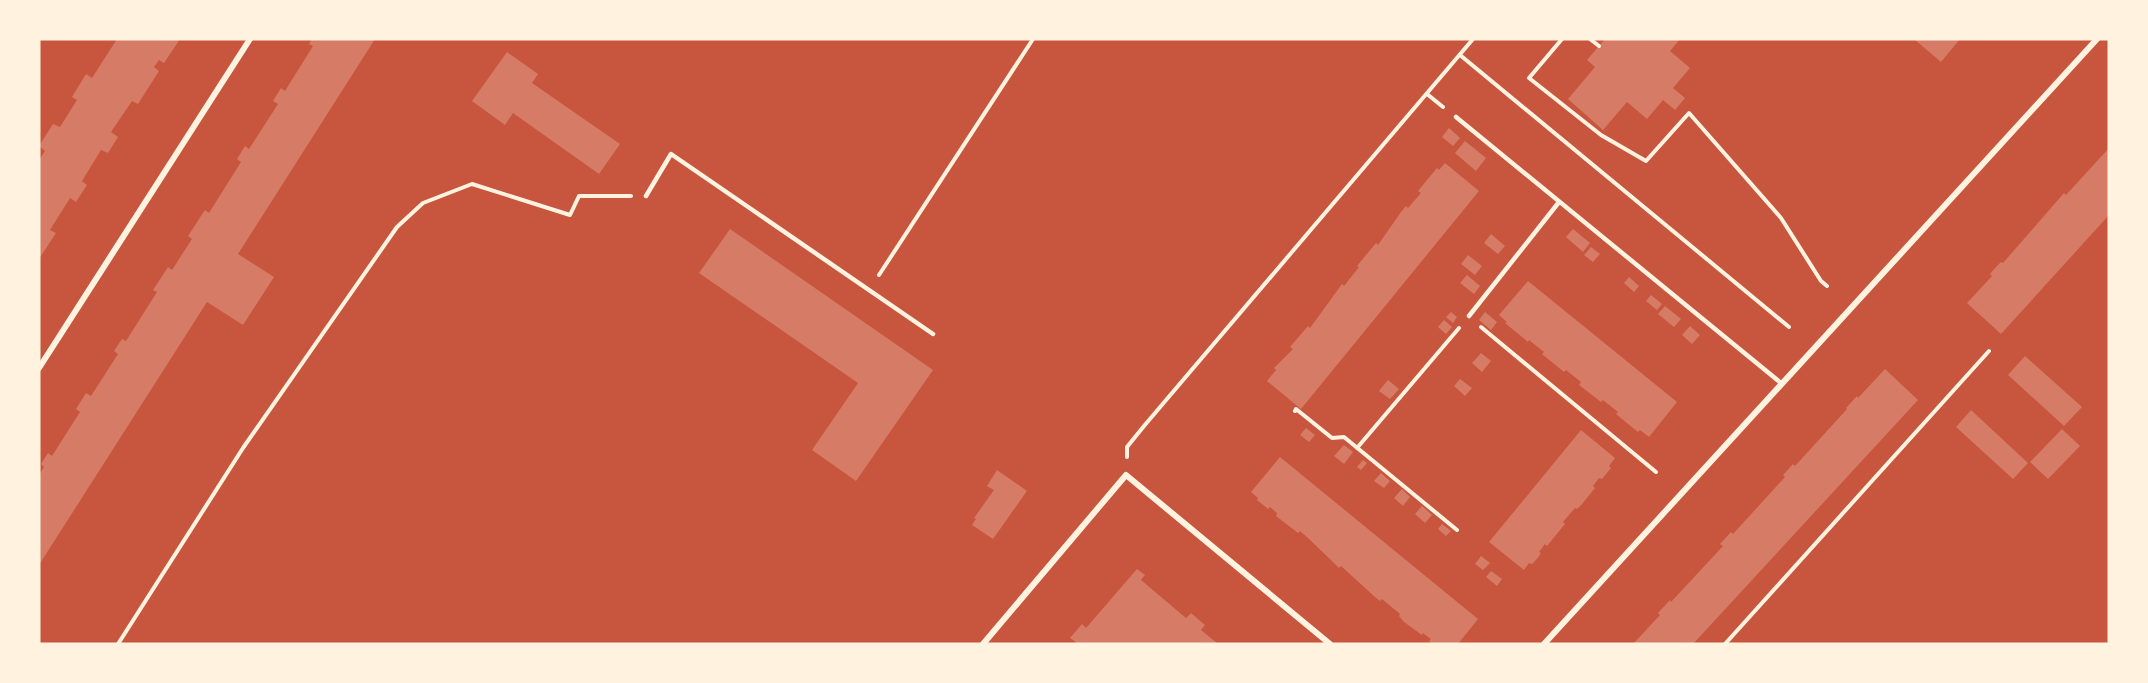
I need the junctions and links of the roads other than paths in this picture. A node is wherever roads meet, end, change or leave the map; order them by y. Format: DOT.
graph roads {
  1 [pos="250,39"];
  2 [pos="2097,39"];
  3 [pos="1456,117"];
  4 [pos="646,196"];
  5 [pos="1559,202"];
  6 [pos="1469,316"];
  7 [pos="933,334"];
  8 [pos="39,368"];
  9 [pos="1781,383"];
  10 [pos="983,644"];
  11 [pos="1330,644"];
  12 [pos="1544,644"];
  1 -- 8 [label="street"];
  2 -- 9 [label="street"];
  3 -- 5 [label="lane"];
  4 -- 7 [label="lane"];
  5 -- 6 [label="lane"];
  5 -- 9 [label="lane"];
  9 -- 12 [label="street"];
  10 -- 11 [label="street"];
}
